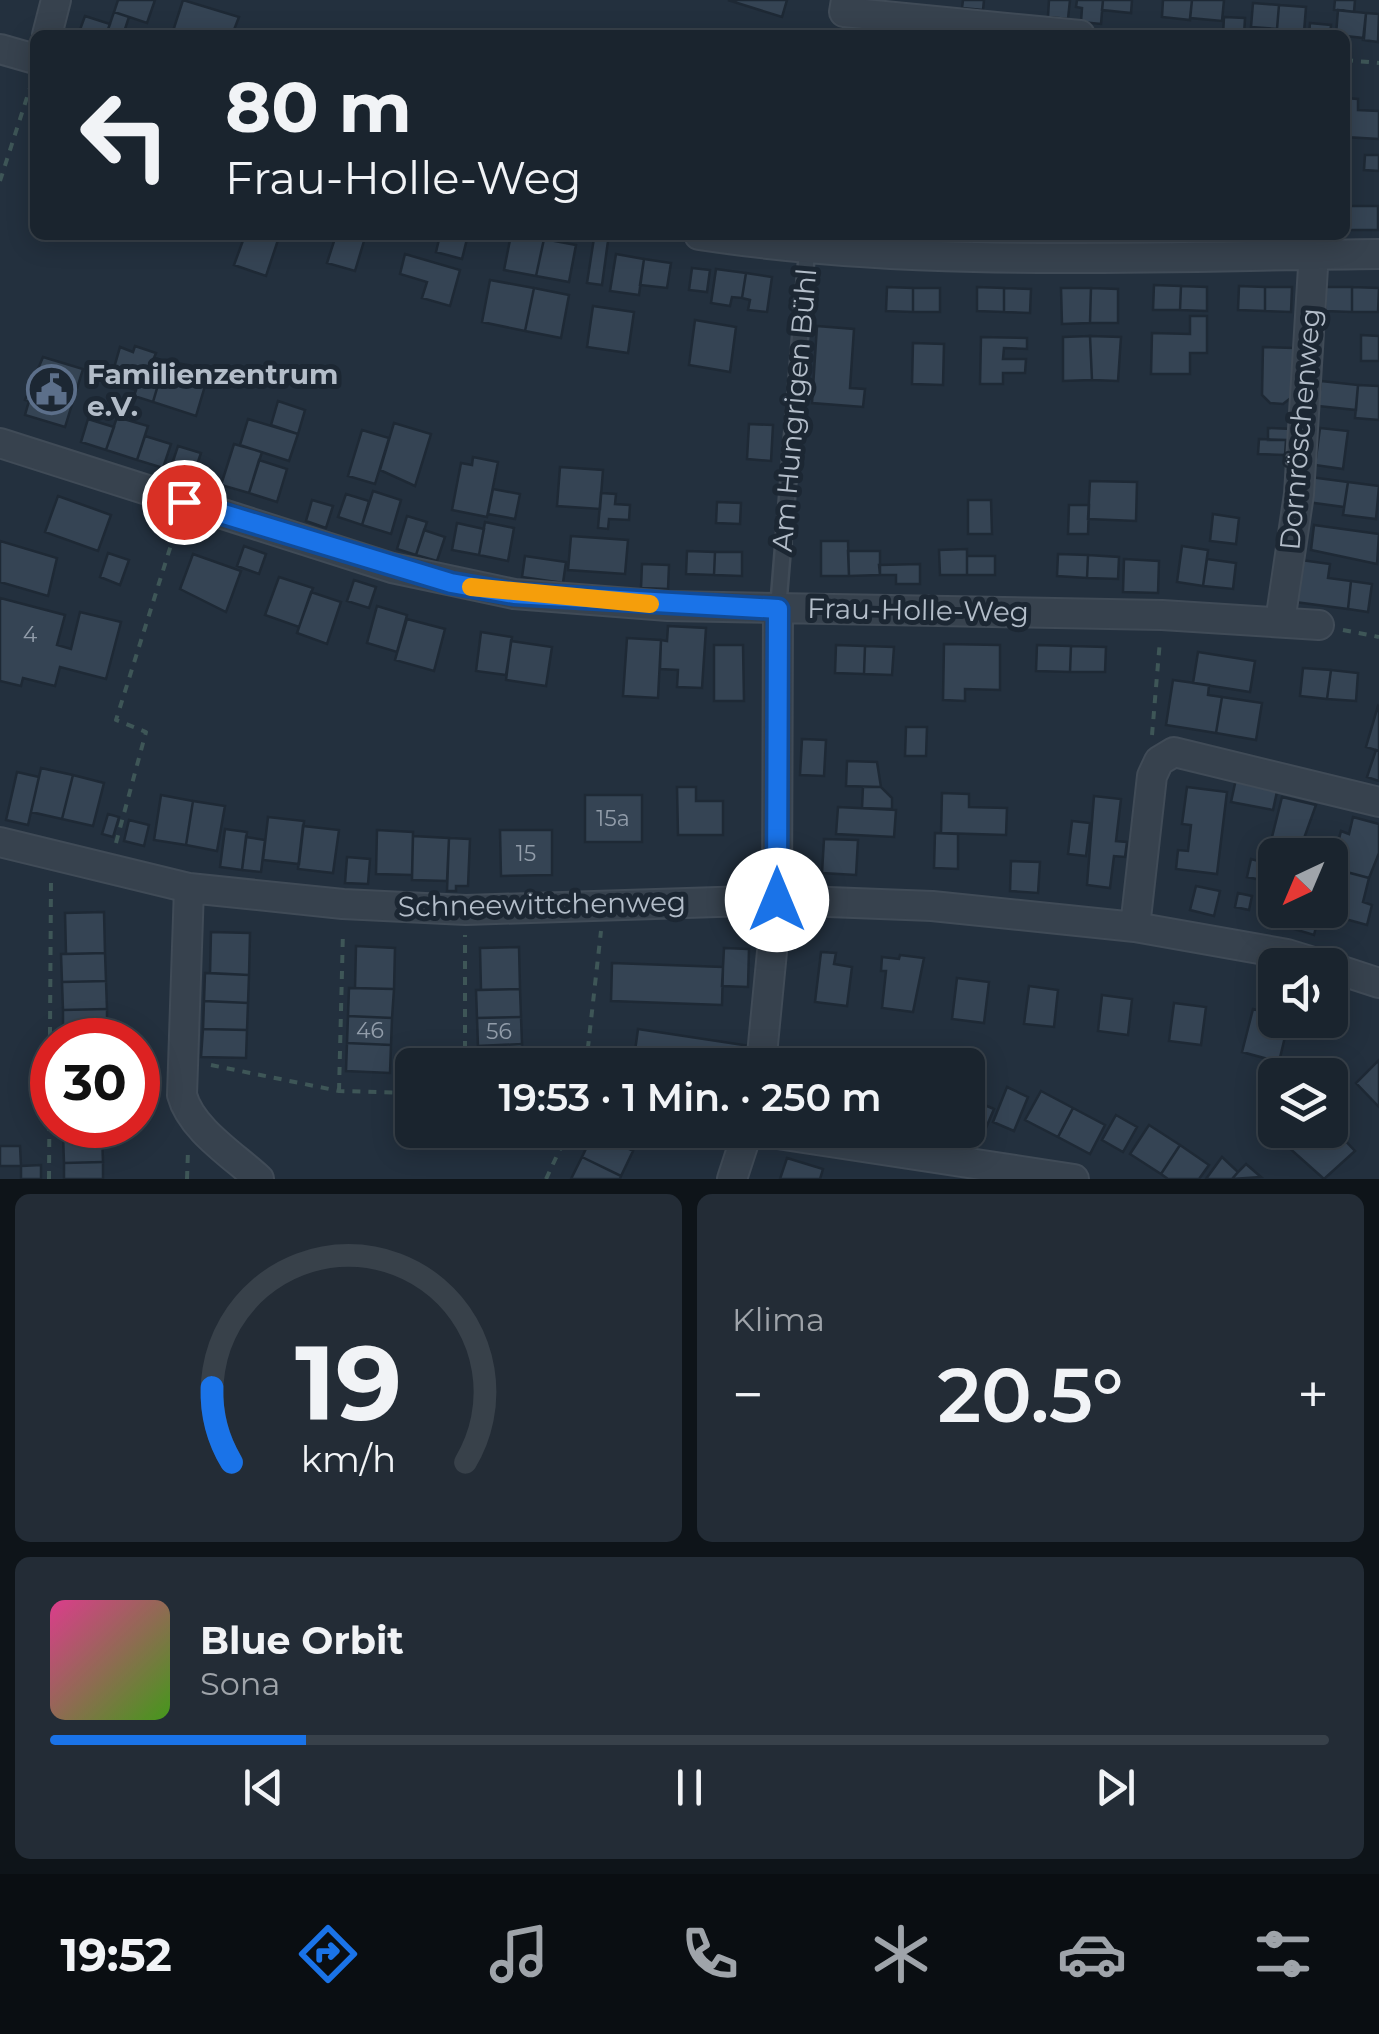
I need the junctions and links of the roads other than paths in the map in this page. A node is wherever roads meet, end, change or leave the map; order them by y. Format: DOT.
graph roads {
  1 [pos="56,0"];
  2 [pos="844,16"];
  3 [pos="47,30"];
  4 [pos="1018,30"];
  5 [pos="0,49"];
  6 [pos="30,58"];
  7 [pos="767,240"];
  8 [pos="808,243"];
  9 [pos="1314,245"];
  10 [pos="1379,254"];
  11 [pos="0,443"];
  12 [pos="778,609"];
  13 [pos="1280,622"];
  14 [pos="1319,625"];
  15 [pos="1379,802"];
  16 [pos="0,842"];
  17 [pos="189,888"];
  18 [pos="777,900"];
  19 [pos="1135,927"];
  20 [pos="1258,949"];
  21 [pos="1348,973"];
  22 [pos="1379,983"];
  23 [pos="763,1048"];
  24 [pos="743,1148"];
  25 [pos="868,1148"];
  26 [pos="259,1179"];
  27 [pos="732,1179"];
  28 [pos="1074,1179"];
  1 -- 3 [label="street"];
  2 -- 4 [label="street"];
  5 -- 6 [label="street"];
  7 -- 8 [label="street"];
  8 -- 9 [label="street"];
  8 -- 12 [label="lane, Am Hungrigen Bühl"];
  9 -- 10 [label="street"];
  9 -- 13 [label="street, Dornröschenweg"];
  11 -- 12 [label="street, Frau-Holle-Weg"];
  12 -- 13 [label="street, Frau-Holle-Weg"];
  12 -- 18 [label="street, Am Hungrigen Bühl"];
  13 -- 14 [label="street, Frau-Holle-Weg"];
  15 -- 19 [label="street"];
  16 -- 17 [label="street, Schneewittchenweg"];
  17 -- 18 [label="street, Schneewittchenweg"];
  17 -- 26 [label="street"];
  18 -- 19 [label="street, Schneewittchenweg"];
  18 -- 23 [label="street, Am Hungrigen Bühl"];
  19 -- 20 [label="street, Schneewittchenweg"];
  21 -- 22 [label="street"];
  24 -- 27 [label="street"];
  25 -- 28 [label="street"];
}
